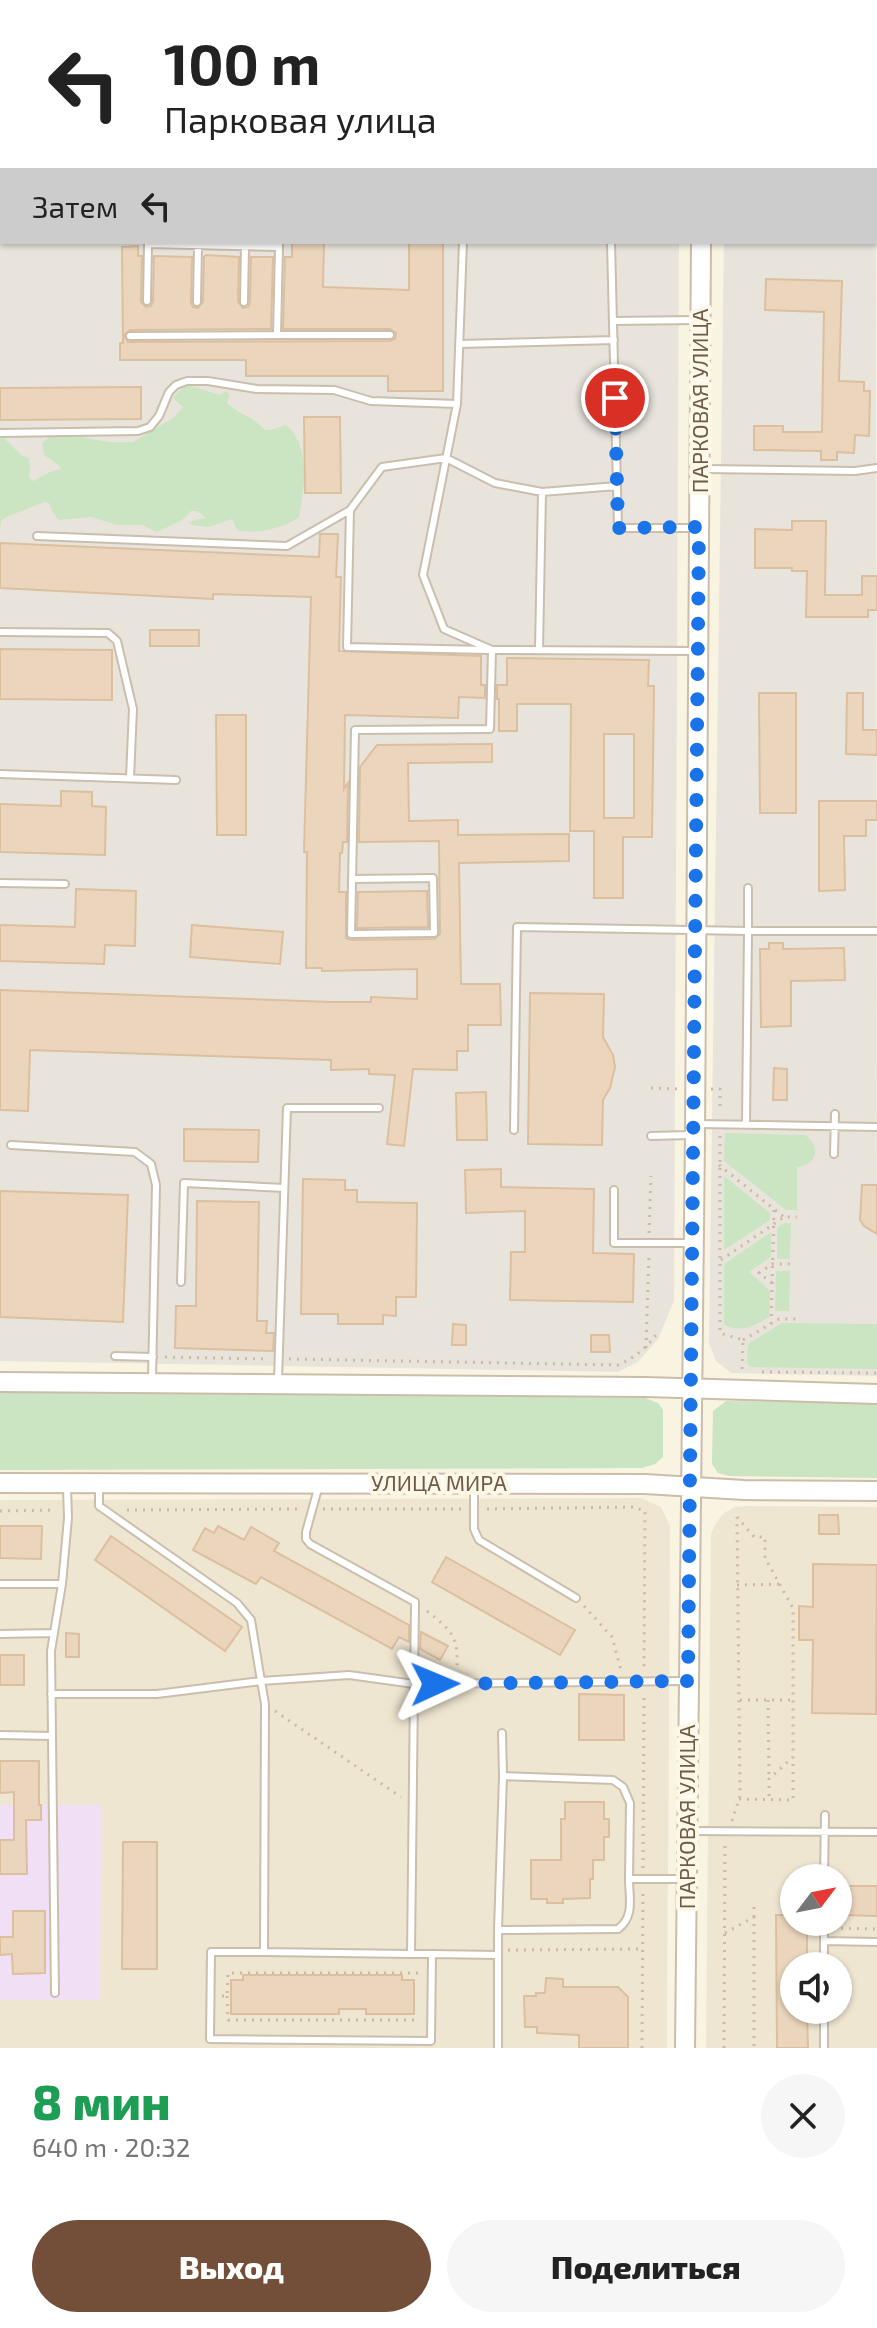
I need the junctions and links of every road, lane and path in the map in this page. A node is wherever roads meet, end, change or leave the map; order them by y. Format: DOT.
graph roads {
  1 [pos="279,244"];
  2 [pos="463,244"];
  3 [pos="469,244"];
  4 [pos="611,244"];
  5 [pos="701,244"];
  6 [pos="198,245"];
  7 [pos="245,246"];
  8 [pos="463,253"];
  9 [pos="147,301"];
  10 [pos="197,302"];
  11 [pos="244,302"];
  12 [pos="700,320"];
  13 [pos="613,321"];
  14 [pos="277,335"];
  15 [pos="390,335"];
  16 [pos="130,336"];
  17 [pos="614,340"];
  18 [pos="459,344"];
  19 [pos="457,404"];
  20 [pos="0,433"];
  21 [pos="446,458"];
  22 [pos="699,468"];
  23 [pos="877,468"];
  24 [pos="617,486"];
  25 [pos="542,492"];
  26 [pos="350,510"];
  27 [pos="699,527"];
  28 [pos="37,536"];
  29 [pos="0,632"];
  30 [pos="492,650"];
  31 [pos="539,650"];
  32 [pos="698,651"];
  33 [pos="0,774"];
  34 [pos="130,778"];
  35 [pos="176,780"];
  36 [pos="352,879"];
  37 [pos="0,883"];
  38 [pos="65,884"];
  39 [pos="748,888"];
  40 [pos="696,930"];
  41 [pos="748,931"];
  42 [pos="877,931"];
  43 [pos="651,1088"];
  44 [pos="695,1089"];
  45 [pos="379,1108"];
  46 [pos="835,1114"];
  47 [pos="720,1125"];
  48 [pos="746,1125"];
  49 [pos="835,1127"];
  50 [pos="877,1127"];
  51 [pos="695,1129"];
  52 [pos="514,1130"];
  53 [pos="651,1136"];
  54 [pos="11,1145"];
  55 [pos="834,1154"];
  56 [pos="719,1165"];
  57 [pos="651,1176"];
  58 [pos="284,1188"];
  59 [pos="614,1190"];
  60 [pos="774,1209"];
  61 [pos="784,1217"];
  62 [pos="797,1217"];
  63 [pos="773,1224"];
  64 [pos="649,1243"];
  65 [pos="693,1243"];
  66 [pos="721,1260"];
  67 [pos="772,1264"];
  68 [pos="796,1264"];
  69 [pos="181,1282"];
  70 [pos="772,1283"];
  71 [pos="796,1319"];
  72 [pos="771,1324"];
  73 [pos="659,1331"];
  74 [pos="743,1340"];
  75 [pos="646,1348"];
  76 [pos="115,1356"];
  77 [pos="153,1357"];
  78 [pos="279,1359"];
  79 [pos="742,1371"];
  80 [pos="757,1372"];
  81 [pos="877,1373"];
  82 [pos="0,1382"];
  83 [pos="152,1383"];
  84 [pos="278,1384"];
  85 [pos="691,1389"];
  86 [pos="877,1394"];
  87 [pos="0,1483"];
  88 [pos="67,1483"];
  89 [pos="99,1483"];
  90 [pos="320,1483"];
  91 [pos="474,1483"];
  92 [pos="690,1487"];
  93 [pos="877,1491"];
  94 [pos="645,1511"];
  95 [pos="0,1584"];
  96 [pos="62,1584"];
  97 [pos="780,1584"];
  98 [pos="737,1585"];
  99 [pos="576,1598"];
  100 [pos="415,1602"];
  101 [pos="54,1633"];
  102 [pos="0,1634"];
  103 [pos="261,1681"];
  104 [pos="644,1681"];
  105 [pos="688,1681"];
  106 [pos="625,1682"];
  107 [pos="414,1684"];
  108 [pos="457,1684"];
  109 [pos="51,1694"];
  110 [pos="739,1700"];
  111 [pos="768,1700"];
  112 [pos="793,1700"];
  113 [pos="265,1704"];
  114 [pos="502,1733"];
  115 [pos="0,1735"];
  116 [pos="52,1736"];
  117 [pos="793,1757"];
  118 [pos="503,1776"];
  119 [pos="769,1779"];
  120 [pos="739,1799"];
  121 [pos="769,1800"];
  122 [pos="825,1815"];
  123 [pos="413,1818"];
  124 [pos="687,1831"];
  125 [pos="729,1831"];
  126 [pos="756,1831"];
  127 [pos="824,1832"];
  128 [pos="877,1832"];
  129 [pos="756,1841"];
  130 [pos="824,1864"];
  131 [pos="629,1879"];
  132 [pos="643,1879"];
  133 [pos="687,1879"];
  134 [pos="754,1907"];
  135 [pos="754,1917"];
  136 [pos="852,1927"];
  137 [pos="877,1929"];
  138 [pos="498,1930"];
  139 [pos="725,1933"];
  140 [pos="824,1936"];
  141 [pos="824,1941"];
  142 [pos="877,1942"];
  143 [pos="643,1949"];
  144 [pos="264,1952"];
  145 [pos="824,1952"];
  146 [pos="496,1953"];
  147 [pos="411,1954"];
  148 [pos="432,1954"];
  149 [pos="424,1973"];
  150 [pos="55,1993"];
  151 [pos="210,1996"];
  152 [pos="227,1996"];
  153 [pos="424,2020"];
  154 [pos="824,2024"];
  155 [pos="498,2048"];
  156 [pos="642,2048"];
  157 [pos="685,2048"];
  158 [pos="724,2048"];
  159 [pos="754,2048"];
  160 [pos="824,2048"];
  1 -- 7 [label="lane"];
  1 -- 14 [label="lane"];
  2 -- 8 [label="lane"];
  3 -- 8 [label="lane"];
  4 -- 13 [label="lane"];
  5 -- 12 [label="main road, ПАРКОВАЯ УЛИЦА"];
  6 -- 7 [label="lane"];
  6 -- 9 [label="lane"];
  6 -- 10 [label="lane"];
  7 -- 11 [label="lane"];
  8 -- 18 [label="lane"];
  12 -- 13 [label="lane"];
  12 -- 22 [label="main road, ПАРКОВАЯ УЛИЦА"];
  13 -- 17 [label="lane"];
  14 -- 15 [label="lane"];
  14 -- 16 [label="lane"];
  17 -- 18 [label="lane"];
  17 -- 24 [label="lane"];
  18 -- 19 [label="lane"];
  19 -- 20 [label="lane"];
  19 -- 21 [label="lane"];
  21 -- 25 [label="lane"];
  21 -- 26 [label="lane"];
  21 -- 30 [label="lane"];
  22 -- 23 [label="lane"];
  22 -- 27 [label="main road, ПАРКОВАЯ УЛИЦА"];
  24 -- 25 [label="lane"];
  24 -- 27 [label="lane"];
  25 -- 31 [label="lane"];
  26 -- 28 [label="lane"];
  26 -- 30 [label="lane"];
  27 -- 32 [label="main road, ПАРКОВАЯ УЛИЦА"];
  29 -- 34 [label="lane"];
  30 -- 31 [label="lane"];
  30 -- 36 [label="lane"];
  31 -- 32 [label="lane"];
  32 -- 40 [label="main road, ПАРКОВАЯ УЛИЦА"];
  33 -- 34 [label="lane"];
  34 -- 35 [label="lane"];
  36 -- 36 [label="lane"];
  37 -- 38 [label="lane"];
  39 -- 41 [label="lane"];
  40 -- 41 [label="lane"];
  40 -- 44 [label="main road, ПАРКОВАЯ УЛИЦА"];
  40 -- 52 [label="lane"];
  41 -- 42 [label="lane"];
  41 -- 48 [label="lane"];
  43 -- 44 [label="path"];
  44 -- 47 [label="path"];
  44 -- 51 [label="main road, ПАРКОВАЯ УЛИЦА"];
  45 -- 58 [label="lane"];
  46 -- 49 [label="lane"];
  47 -- 48 [label="lane"];
  47 -- 51 [label="lane"];
  47 -- 56 [label="path"];
  48 -- 49 [label="lane"];
  49 -- 50 [label="lane"];
  49 -- 55 [label="lane"];
  51 -- 53 [label="lane"];
  51 -- 65 [label="main road, ПАРКОВАЯ УЛИЦА"];
  54 -- 77 [label="lane"];
  56 -- 60 [label="path"];
  56 -- 66 [label="path"];
  57 -- 64 [label="path"];
  58 -- 69 [label="lane"];
  58 -- 78 [label="lane"];
  59 -- 64 [label="lane"];
  60 -- 61 [label="path"];
  60 -- 63 [label="path"];
  61 -- 62 [label="path"];
  61 -- 63 [label="path"];
  63 -- 66 [label="path"];
  63 -- 67 [label="path"];
  64 -- 65 [label="lane"];
  64 -- 75 [label="path"];
  65 -- 85 [label="main road, ПАРКОВАЯ УЛИЦА"];
  66 -- 74 [label="path"];
  67 -- 68 [label="path"];
  67 -- 70 [label="path"];
  67 -- 70 [label="path"];
  70 -- 72 [label="path"];
  71 -- 72 [label="path"];
  72 -- 74 [label="path"];
  73 -- 75 [label="path"];
  74 -- 79 [label="path"];
  75 -- 78 [label="path"];
  76 -- 77 [label="lane"];
  77 -- 78 [label="path"];
  77 -- 83 [label="lane"];
  78 -- 84 [label="lane"];
  80 -- 81 [label="path"];
  82 -- 83 [label="main road"];
  83 -- 84 [label="main road"];
  84 -- 85 [label="main road"];
  85 -- 86 [label="main road"];
  85 -- 92 [label="main road, ПАРКОВАЯ УЛИЦА"];
  87 -- 88 [label="main road, УЛИЦА МИРА"];
  88 -- 89 [label="main road, УЛИЦА МИРА"];
  88 -- 96 [label="lane"];
  89 -- 90 [label="main road, УЛИЦА МИРА"];
  89 -- 103 [label="lane"];
  90 -- 91 [label="main road, УЛИЦА МИРА"];
  90 -- 100 [label="lane"];
  91 -- 92 [label="main road, УЛИЦА МИРА"];
  91 -- 99 [label="lane"];
  92 -- 93 [label="main road, УЛИЦА МИРА"];
  92 -- 105 [label="main road, ПАРКОВАЯ УЛИЦА"];
  94 -- 104 [label="path"];
  95 -- 96 [label="lane"];
  96 -- 101 [label="lane"];
  97 -- 98 [label="path"];
  97 -- 98 [label="path"];
  97 -- 112 [label="path"];
  98 -- 110 [label="path"];
  99 -- 106 [label="path"];
  100 -- 107 [label="lane"];
  100 -- 108 [label="path"];
  101 -- 102 [label="lane"];
  101 -- 109 [label="lane"];
  103 -- 107 [label="lane"];
  103 -- 109 [label="lane"];
  103 -- 113 [label="lane"];
  104 -- 105 [label="lane"];
  104 -- 106 [label="lane"];
  104 -- 132 [label="path"];
  105 -- 124 [label="main road, ПАРКОВАЯ УЛИЦА"];
  106 -- 108 [label="lane"];
  107 -- 108 [label="lane"];
  107 -- 123 [label="lane"];
  109 -- 116 [label="lane"];
  110 -- 111 [label="path"];
  110 -- 120 [label="path"];
  111 -- 112 [label="path"];
  111 -- 119 [label="path"];
  112 -- 117 [label="path"];
  113 -- 123 [label="path"];
  113 -- 144 [label="lane"];
  114 -- 118 [label="lane"];
  115 -- 116 [label="lane"];
  116 -- 150 [label="lane"];
  117 -- 119 [label="path"];
  117 -- 121 [label="path"];
  118 -- 131 [label="lane"];
  118 -- 138 [label="lane"];
  119 -- 121 [label="path"];
  120 -- 121 [label="path"];
  120 -- 125 [label="path"];
  122 -- 127 [label="lane"];
  123 -- 147 [label="lane"];
  124 -- 125 [label="lane"];
  124 -- 133 [label="main road, ПАРКОВАЯ УЛИЦА"];
  125 -- 126 [label="lane"];
  125 -- 139 [label="path"];
  126 -- 127 [label="lane"];
  126 -- 129 [label="lane"];
  127 -- 128 [label="lane"];
  127 -- 130 [label="lane"];
  131 -- 132 [label="lane"];
  131 -- 138 [label="lane"];
  132 -- 133 [label="lane"];
  132 -- 143 [label="path"];
  133 -- 157 [label="main road, ПАРКОВАЯ УЛИЦА"];
  134 -- 135 [label="path"];
  135 -- 139 [label="path"];
  135 -- 159 [label="path"];
  136 -- 137 [label="path"];
  138 -- 146 [label="lane"];
  139 -- 158 [label="path"];
  140 -- 141 [label="lane"];
  141 -- 142 [label="lane"];
  141 -- 145 [label="lane"];
  143 -- 146 [label="path"];
  143 -- 156 [label="path"];
  144 -- 147 [label="lane"];
  144 -- 151 [label="lane"];
  146 -- 148 [label="lane"];
  146 -- 155 [label="lane"];
  147 -- 148 [label="lane"];
  148 -- 151 [label="lane"];
  149 -- 152 [label="path"];
  151 -- 152 [label="path"];
  152 -- 153 [label="path"];
  154 -- 160 [label="lane"];
}
